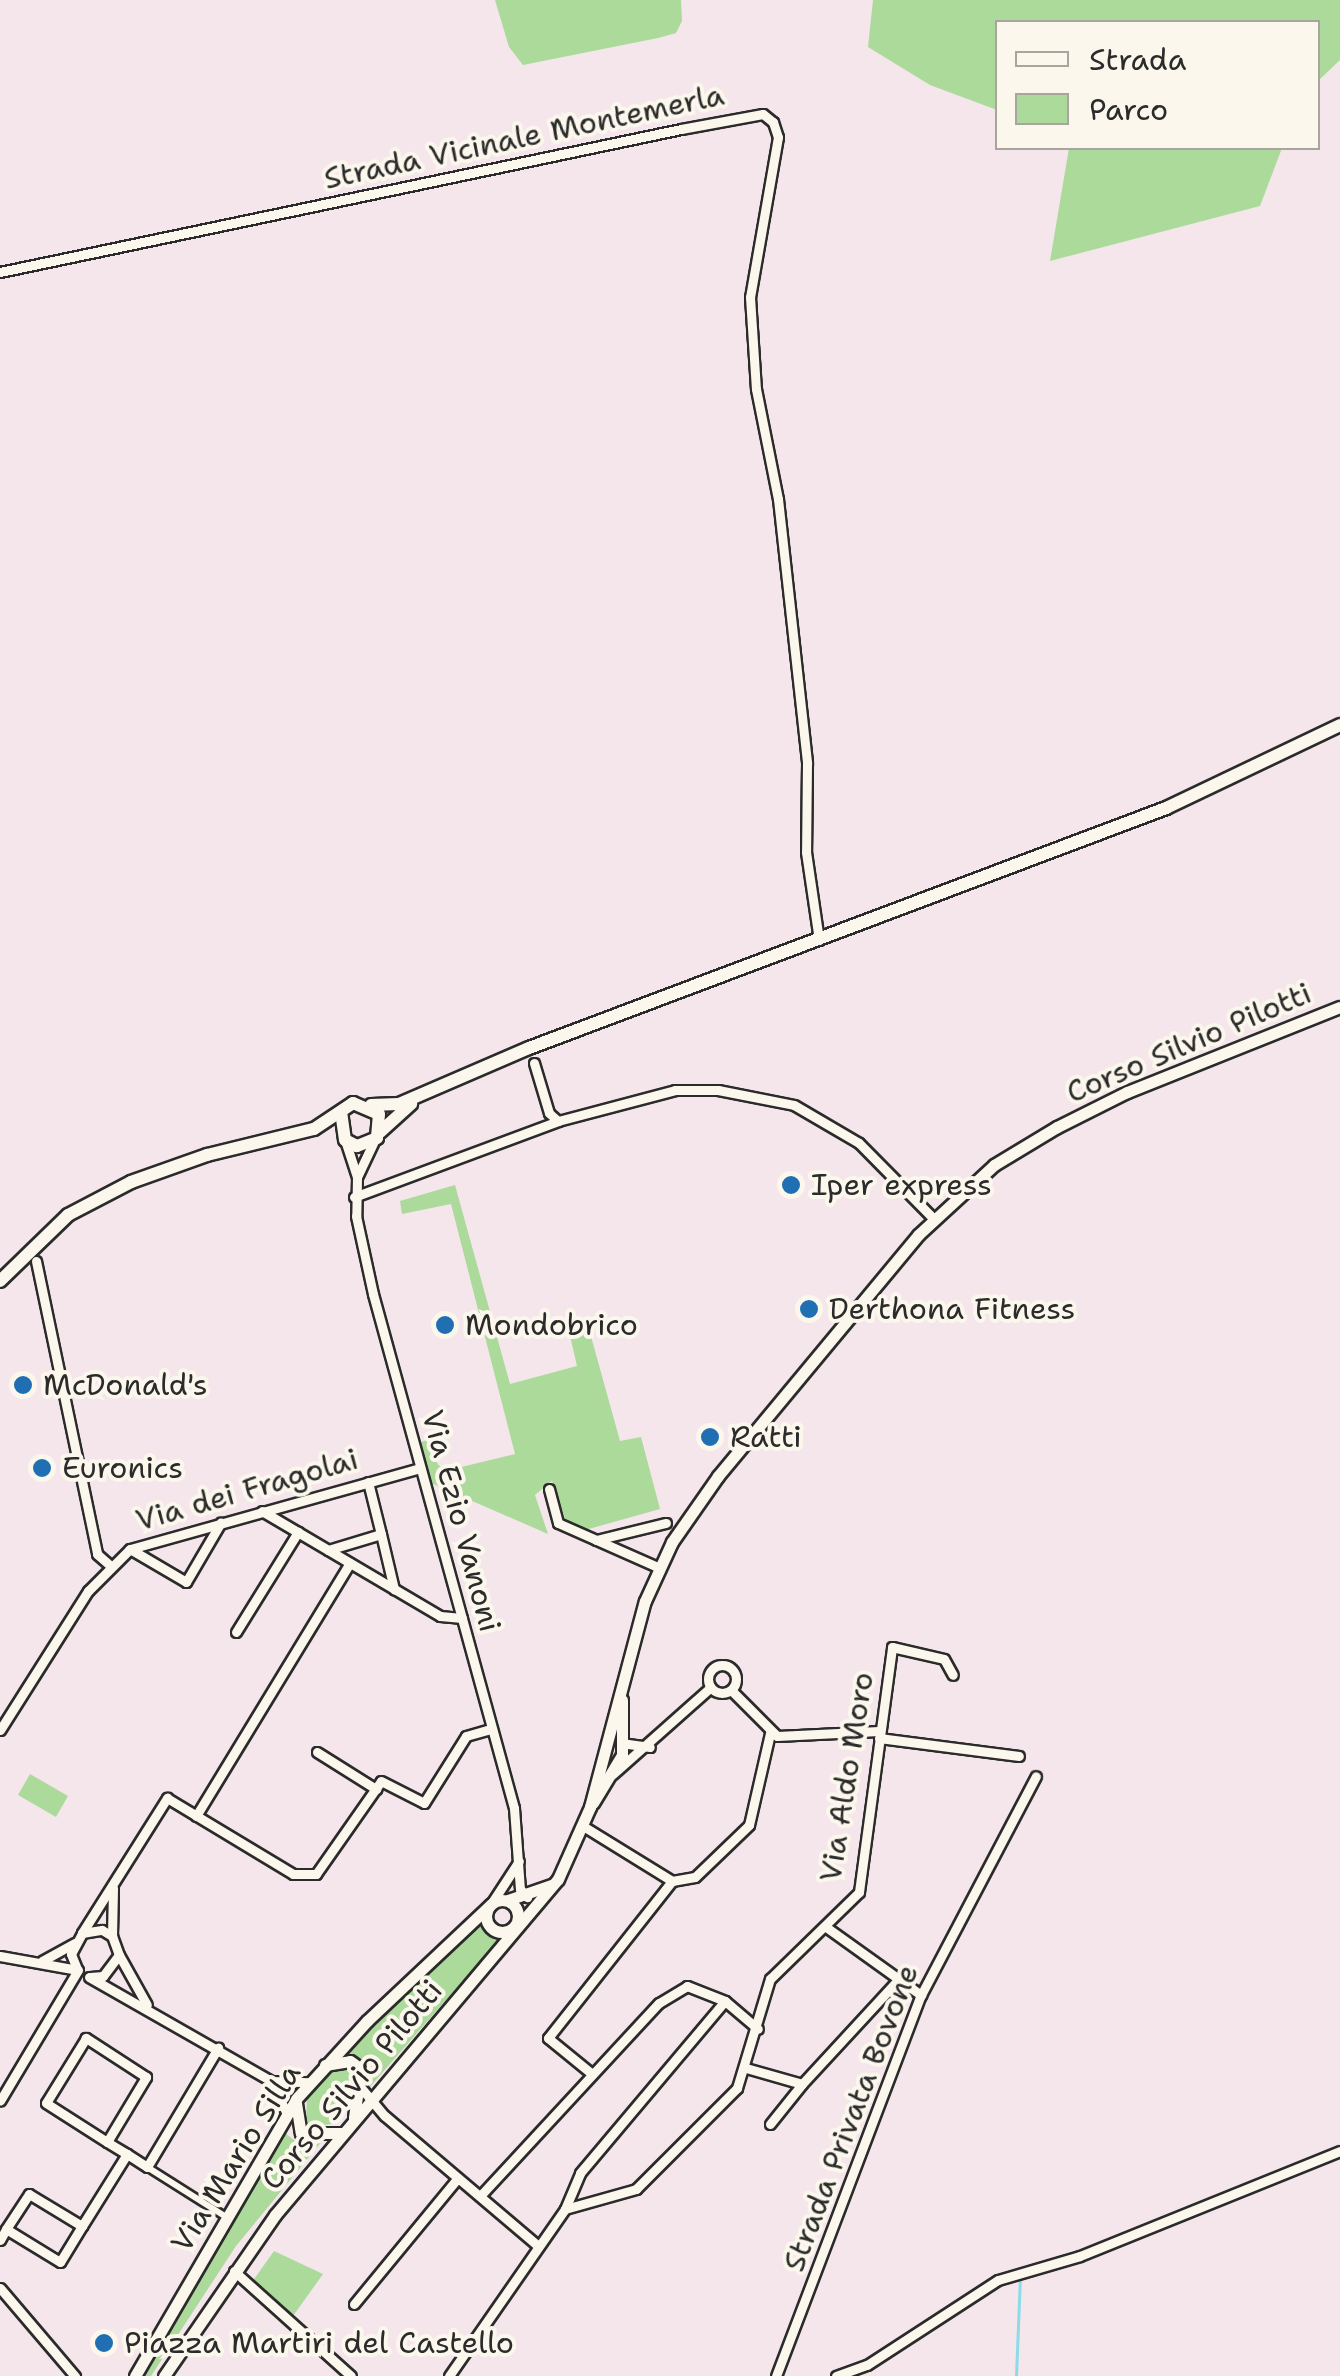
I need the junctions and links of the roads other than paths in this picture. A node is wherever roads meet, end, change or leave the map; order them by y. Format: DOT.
graph roads {
  1 [pos="0,272"];
  2 [pos="1340,725"];
  3 [pos="820,943"];
  4 [pos="1340,1008"];
  5 [pos="534,1063"];
  6 [pos="426,1094"];
  7 [pos="370,1105"];
  8 [pos="341,1112"];
  9 [pos="558,1121"];
  10 [pos="300,1134"];
  11 [pos="378,1135"];
  12 [pos="345,1140"];
  13 [pos="357,1177"];
  14 [pos="354,1197"];
  15 [pos="934,1218"];
  16 [pos="36,1262"];
  17 [pos="0,1281"];
  18 [pos="420,1468"];
  19 [pos="368,1482"];
  20 [pos="549,1489"];
  21 [pos="262,1511"];
  22 [pos="220,1522"];
  23 [pos="666,1523"];
  24 [pos="298,1532"];
  25 [pos="380,1534"];
  26 [pos="593,1540"];
  27 [pos="130,1549"];
  28 [pos="328,1550"];
  29 [pos="350,1563"];
  30 [pos="111,1566"];
  31 [pos="660,1568"];
  32 [pos="394,1588"];
  33 [pos="462,1618"];
  34 [pos="236,1632"];
  35 [pos="953,1675"];
  36 [pos="622,1681"];
  37 [pos="710,1688"];
  38 [pos="731,1690"];
  39 [pos="491,1729"];
  40 [pos="0,1730"];
  41 [pos="770,1733"];
  42 [pos="878,1734"];
  43 [pos="621,1743"];
  44 [pos="650,1748"];
  45 [pos="604,1751"];
  46 [pos="317,1752"];
  47 [pos="1019,1756"];
  48 [pos="616,1769"];
  49 [pos="1036,1776"];
  50 [pos="376,1788"];
  51 [pos="590,1807"];
  52 [pos="196,1816"];
  53 [pos="584,1826"];
  54 [pos="520,1858"];
  55 [pos="558,1880"];
  56 [pos="672,1880"];
  57 [pos="113,1887"];
  58 [pos="527,1897"];
  59 [pos="507,1900"];
  60 [pos="491,1904"];
  61 [pos="826,1927"];
  62 [pos="514,1928"];
  63 [pos="82,1934"];
  64 [pos="112,1936"];
  65 [pos="74,1943"];
  66 [pos="119,1955"];
  67 [pos="0,1956"];
  68 [pos="42,1961"];
  69 [pos="78,1970"];
  70 [pos="89,1977"];
  71 [pos="899,1980"];
  72 [pos="921,1995"];
  73 [pos="725,2001"];
  74 [pos="149,2007"];
  75 [pos="758,2029"];
  76 [pos="218,2048"];
  77 [pos="325,2064"];
  78 [pos="746,2068"];
  79 [pos="592,2074"];
  80 [pos="270,2081"];
  81 [pos="309,2082"];
  82 [pos="802,2084"];
  83 [pos="362,2089"];
  84 [pos="296,2099"];
  85 [pos="0,2101"];
  86 [pos="370,2102"];
  87 [pos="287,2114"];
  88 [pos="353,2121"];
  89 [pos="770,2124"];
  90 [pos="343,2133"];
  91 [pos="107,2142"];
  92 [pos="1340,2151"];
  93 [pos="127,2154"];
  94 [pos="147,2167"];
  95 [pos="458,2178"];
  96 [pos="480,2196"];
  97 [pos="565,2209"];
  98 [pos="226,2216"];
  99 [pos="82,2226"];
  100 [pos="6,2229"];
  101 [pos="0,2240"];
  102 [pos="537,2245"];
  103 [pos="234,2271"];
  104 [pos="0,2288"];
  105 [pos="354,2304"];
  106 [pos="135,2374"];
  107 [pos="75,2376"];
  108 [pos="164,2376"];
  109 [pos="351,2376"];
  110 [pos="449,2376"];
  111 [pos="776,2376"];
  112 [pos="836,2376"];
  1 -- 3 [label="street, Strada Vicinale Montemerla"];
  2 -- 3 [label="main road"];
  3 -- 6 [label="main road"];
  4 -- 15 [label="street, Corso Silvio Pilotti"];
  5 -- 9 [label="street"];
  6 -- 7 [label="main road"];
  6 -- 11 [label="main road"];
  7 -- 8 [label="main road"];
  7 -- 11 [label="main road"];
  8 -- 10 [label="main road"];
  8 -- 12 [label="main road"];
  9 -- 14 [label="street"];
  9 -- 15 [label="street"];
  10 -- 12 [label="main road"];
  10 -- 17 [label="main road"];
  11 -- 12 [label="main road"];
  11 -- 13 [label="street"];
  12 -- 13 [label="street"];
  13 -- 14 [label="street, Via Ezio Vanoni"];
  14 -- 18 [label="street, Via Ezio Vanoni"];
  15 -- 31 [label="street, Corso Silvio Pilotti"];
  16 -- 30 [label="street"];
  18 -- 19 [label="street, Via dei Fragolai"];
  18 -- 33 [label="street, Via Ezio Vanoni"];
  19 -- 21 [label="street, Via dei Fragolai"];
  19 -- 25 [label="street"];
  20 -- 26 [label="street"];
  21 -- 22 [label="street, Via dei Fragolai"];
  21 -- 24 [label="street"];
  22 -- 27 [label="street, Via dei Fragolai"];
  22 -- 27 [label="street"];
  23 -- 26 [label="street"];
  24 -- 28 [label="street"];
  24 -- 34 [label="street"];
  25 -- 28 [label="street"];
  25 -- 32 [label="street"];
  26 -- 31 [label="street"];
  27 -- 30 [label="street, Via dei Fragolai"];
  28 -- 29 [label="street"];
  29 -- 32 [label="street"];
  29 -- 52 [label="street"];
  30 -- 40 [label="street, Via dei Fragolai"];
  31 -- 36 [label="street, Corso Silvio Pilotti"];
  32 -- 33 [label="street"];
  33 -- 39 [label="street, Via Ezio Vanoni"];
  35 -- 42 [label="street, Via Aldo Moro"];
  36 -- 43 [label="street, Corso Silvio Pilotti"];
  36 -- 45 [label="street, Corso Silvio Pilotti"];
  37 -- 38 [label="street"];
  37 -- 38 [label="street"];
  37 -- 44 [label="street"];
  38 -- 41 [label="street"];
  39 -- 50 [label="street"];
  39 -- 54 [label="street, Via Ezio Vanoni"];
  41 -- 42 [label="street"];
  41 -- 56 [label="street"];
  42 -- 47 [label="street"];
  42 -- 61 [label="street, Via Aldo Moro"];
  43 -- 44 [label="street"];
  43 -- 45 [label="street"];
  43 -- 48 [label="street, Corso Silvio Pilotti"];
  44 -- 48 [label="street"];
  45 -- 48 [label="street"];
  45 -- 51 [label="street, Corso Silvio Pilotti"];
  46 -- 50 [label="street"];
  48 -- 51 [label="street, Corso Silvio Pilotti"];
  49 -- 72 [label="street, Strada Privata Bovone"];
  50 -- 52 [label="street"];
  51 -- 53 [label="street, Corso Silvio Pilotti"];
  52 -- 57 [label="street"];
  53 -- 55 [label="street, Corso Silvio Pilotti"];
  53 -- 56 [label="street"];
  54 -- 58 [label="street, Via Ezio Vanoni"];
  54 -- 60 [label="street"];
  55 -- 58 [label="street"];
  55 -- 62 [label="street, Corso Silvio Pilotti"];
  56 -- 79 [label="street"];
  57 -- 63 [label="street"];
  57 -- 64 [label="street"];
  58 -- 59 [label="street"];
  59 -- 60 [label="street"];
  59 -- 62 [label="street"];
  60 -- 62 [label="street"];
  60 -- 77 [label="street, Via Mario Silla"];
  61 -- 71 [label="street"];
  61 -- 75 [label="street, Via Aldo Moro"];
  62 -- 86 [label="street, Corso Silvio Pilotti"];
  63 -- 64 [label="street"];
  63 -- 65 [label="street"];
  64 -- 66 [label="street"];
  65 -- 68 [label="street"];
  65 -- 69 [label="street"];
  66 -- 70 [label="street"];
  66 -- 74 [label="street"];
  67 -- 68 [label="street"];
  68 -- 69 [label="street"];
  69 -- 70 [label="street"];
  69 -- 85 [label="street"];
  70 -- 74 [label="street"];
  71 -- 72 [label="street"];
  71 -- 82 [label="street"];
  72 -- 111 [label="street, Strada Privata Bovone"];
  73 -- 75 [label="street"];
  73 -- 79 [label="street"];
  73 -- 97 [label="street"];
  74 -- 76 [label="street"];
  75 -- 78 [label="street, Via Aldo Moro"];
  76 -- 80 [label="street"];
  76 -- 94 [label="street"];
  77 -- 81 [label="street, Via Mario Silla"];
  77 -- 83 [label="street"];
  78 -- 82 [label="street"];
  78 -- 97 [label="street, Via Aldo Moro"];
  79 -- 96 [label="street"];
  80 -- 81 [label="street"];
  80 -- 87 [label="street"];
  81 -- 84 [label="street, Via Mario Silla"];
  82 -- 89 [label="street"];
  83 -- 86 [label="street"];
  83 -- 88 [label="street"];
  84 -- 87 [label="street, Via Mario Silla"];
  84 -- 90 [label="street"];
  86 -- 88 [label="street, Corso Silvio Pilotti"];
  86 -- 95 [label="street"];
  87 -- 98 [label="street, Via Mario Silla"];
  88 -- 90 [label="street, Corso Silvio Pilotti"];
  90 -- 103 [label="street, Corso Silvio Pilotti"];
  91 -- 91 [label="street"];
  91 -- 93 [label="street"];
  92 -- 112 [label="street"];
  93 -- 94 [label="street"];
  93 -- 99 [label="street"];
  94 -- 98 [label="street"];
  95 -- 96 [label="street"];
  95 -- 105 [label="street"];
  96 -- 102 [label="street"];
  97 -- 102 [label="street"];
  98 -- 106 [label="street, Via Mario Silla"];
  99 -- 100 [label="street"];
  99 -- 100 [label="street"];
  100 -- 101 [label="street"];
  102 -- 110 [label="street"];
  103 -- 108 [label="street, Corso Silvio Pilotti"];
  103 -- 109 [label="street"];
  104 -- 107 [label="street"];
}
